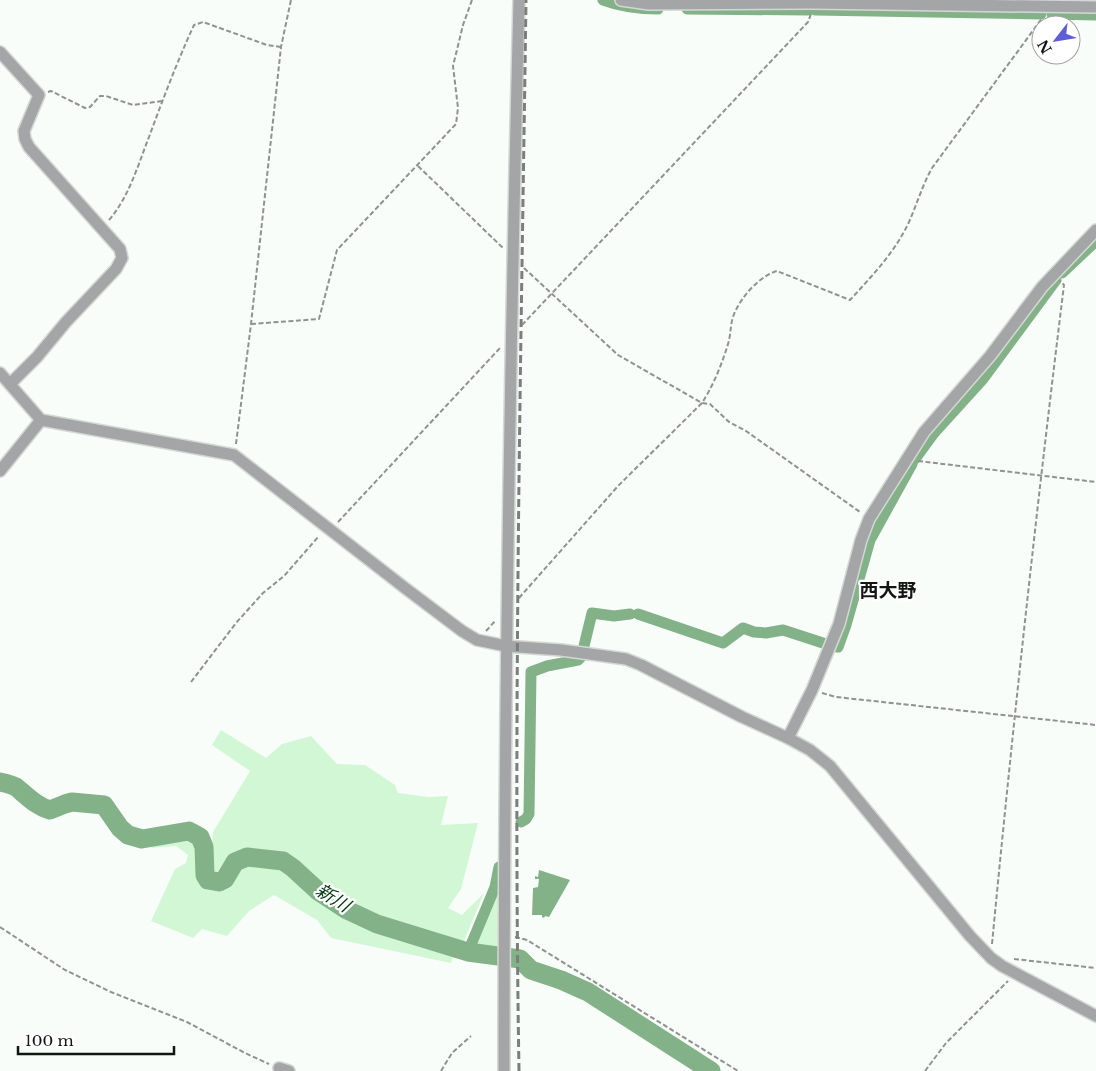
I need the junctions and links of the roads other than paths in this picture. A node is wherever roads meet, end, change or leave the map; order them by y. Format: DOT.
graph roads {
  1 [pos="519,0"];
  2 [pos="621,0"];
  3 [pos="1096,7"];
  4 [pos="0,52"];
  5 [pos="1096,230"];
  6 [pos="0,373"];
  7 [pos="10,384"];
  8 [pos="41,420"];
  9 [pos="0,470"];
  10 [pos="506,646"];
  11 [pos="788,738"];
  12 [pos="1096,1016"];
  13 [pos="504,1071"];
  1 -- 10 [label="street"];
  2 -- 3 [label="street"];
  4 -- 7 [label="street"];
  5 -- 11 [label="street"];
  6 -- 7 [label="street"];
  7 -- 8 [label="street"];
  8 -- 9 [label="street"];
  8 -- 10 [label="street"];
  10 -- 11 [label="street"];
  10 -- 13 [label="street"];
  11 -- 12 [label="street"];
}
